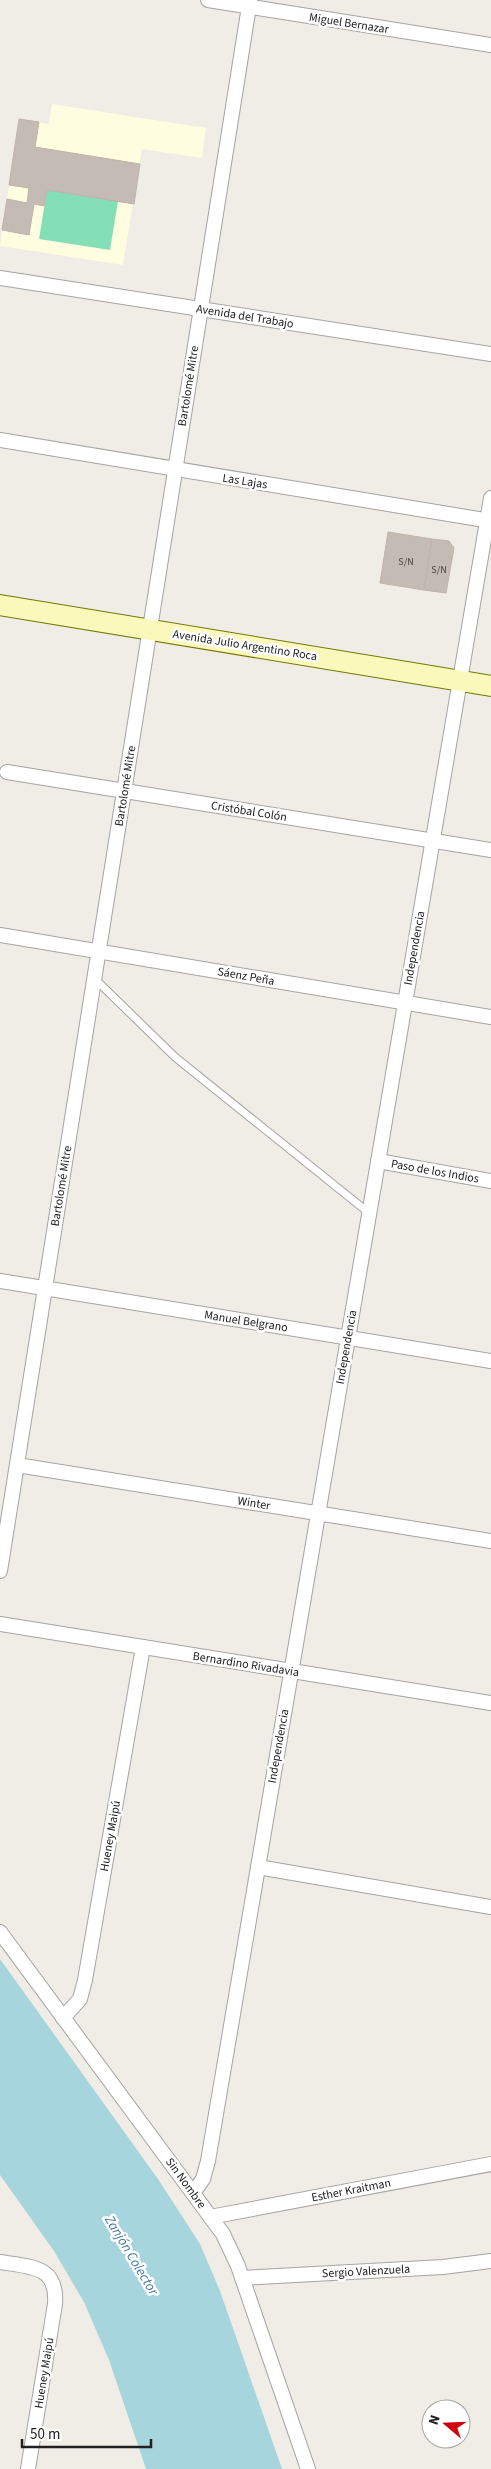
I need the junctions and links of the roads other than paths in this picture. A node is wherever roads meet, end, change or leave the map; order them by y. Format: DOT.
graph roads {
  1 [pos="208,0"];
  2 [pos="249,3"];
  3 [pos="491,45"];
  4 [pos="0,278"];
  5 [pos="200,309"];
  6 [pos="491,354"];
  7 [pos="0,440"];
  8 [pos="175,469"];
  9 [pos="491,498"];
  10 [pos="489,521"];
  11 [pos="0,605"];
  12 [pos="150,630"];
  13 [pos="460,681"];
  14 [pos="491,686"];
  15 [pos="4,771"];
  16 [pos="124,790"];
  17 [pos="433,840"];
  18 [pos="491,850"];
  19 [pos="0,935"];
  20 [pos="98,951"];
  21 [pos="94,978"];
  22 [pos="405,1002"];
  23 [pos="491,1017"];
  24 [pos="378,1161"];
  25 [pos="491,1181"];
  26 [pos="369,1213"];
  27 [pos="0,1281"];
  28 [pos="45,1288"];
  29 [pos="348,1338"];
  30 [pos="491,1361"];
  31 [pos="17,1465"];
  32 [pos="318,1513"];
  33 [pos="491,1541"];
  34 [pos="0,1571"];
  35 [pos="0,1624"];
  36 [pos="143,1647"];
  37 [pos="291,1671"];
  38 [pos="491,1703"];
  39 [pos="258,1868"];
  40 [pos="491,1907"];
  41 [pos="0,1932"];
  42 [pos="63,2018"];
  43 [pos="491,2164"];
  44 [pos="193,2192"];
  45 [pos="210,2216"];
  46 [pos="491,2261"];
  47 [pos="0,2262"];
  48 [pos="242,2278"];
  49 [pos="28,2469"];
  50 [pos="308,2469"];
  1 -- 2 [label="street, Miguel Bernazar"];
  2 -- 3 [label="street, Miguel Bernazar"];
  2 -- 5 [label="street, Bartolomé Mitre"];
  4 -- 5 [label="street, Avenida del Trabajo"];
  5 -- 6 [label="street, Avenida del Trabajo"];
  5 -- 8 [label="street, Bartolomé Mitre"];
  7 -- 8 [label="street, Las Lajas"];
  8 -- 10 [label="street, Las Lajas"];
  8 -- 12 [label="street, Bartolomé Mitre"];
  9 -- 10 [label="street, Independencia"];
  10 -- 13 [label="street, Independencia"];
  11 -- 12 [label="main road, Avenida Julio Argentino Roca"];
  12 -- 13 [label="main road, Avenida Julio Argentino Roca"];
  12 -- 16 [label="street, Bartolomé Mitre"];
  13 -- 14 [label="main road, Avenida Julio Argentino Roca"];
  13 -- 17 [label="street, Independencia"];
  15 -- 16 [label="street, Cristóbal Colón"];
  16 -- 17 [label="street, Cristóbal Colón"];
  16 -- 20 [label="street, Bartolomé Mitre"];
  17 -- 18 [label="street, Cristóbal Colón"];
  17 -- 22 [label="street, Independencia"];
  19 -- 20 [label="street, Sáenz Peña"];
  20 -- 21 [label="street, Bartolomé Mitre"];
  20 -- 22 [label="street, Sáenz Peña"];
  21 -- 26 [label="lane"];
  21 -- 28 [label="street, Bartolomé Mitre"];
  22 -- 23 [label="street, Sáenz Peña"];
  22 -- 24 [label="street, Independencia"];
  24 -- 25 [label="street, Paso de los Indios"];
  24 -- 26 [label="street, Independencia"];
  26 -- 29 [label="street, Independencia"];
  27 -- 28 [label="street, Manuel Belgrano"];
  28 -- 29 [label="street, Manuel Belgrano"];
  28 -- 31 [label="street, Bartolomé Mitre"];
  29 -- 30 [label="street, Manuel Belgrano"];
  29 -- 32 [label="street, Independencia"];
  31 -- 32 [label="street, Winter"];
  31 -- 34 [label="street, Bartolomé Mitre"];
  32 -- 33 [label="street, Winter"];
  32 -- 37 [label="street, Independencia"];
  35 -- 36 [label="street, Bernardino Rivadavia"];
  36 -- 37 [label="street, Bernardino Rivadavia"];
  36 -- 42 [label="street, Hueney Maipú"];
  37 -- 38 [label="street, Bernardino Rivadavia"];
  37 -- 39 [label="street, Independencia"];
  39 -- 40 [label="street"];
  39 -- 44 [label="street, Independencia"];
  41 -- 42 [label="street, Sin Nombre"];
  42 -- 44 [label="street, Sin Nombre"];
  43 -- 45 [label="street, Esther Kraitman"];
  44 -- 45 [label="street, Sin Nombre"];
  45 -- 48 [label="street, Sin Nombre"];
  46 -- 48 [label="street, Sergio Valenzuela"];
  47 -- 49 [label="street, Hueney Maipú"];
  48 -- 50 [label="street, Sin Nombre"];
}
